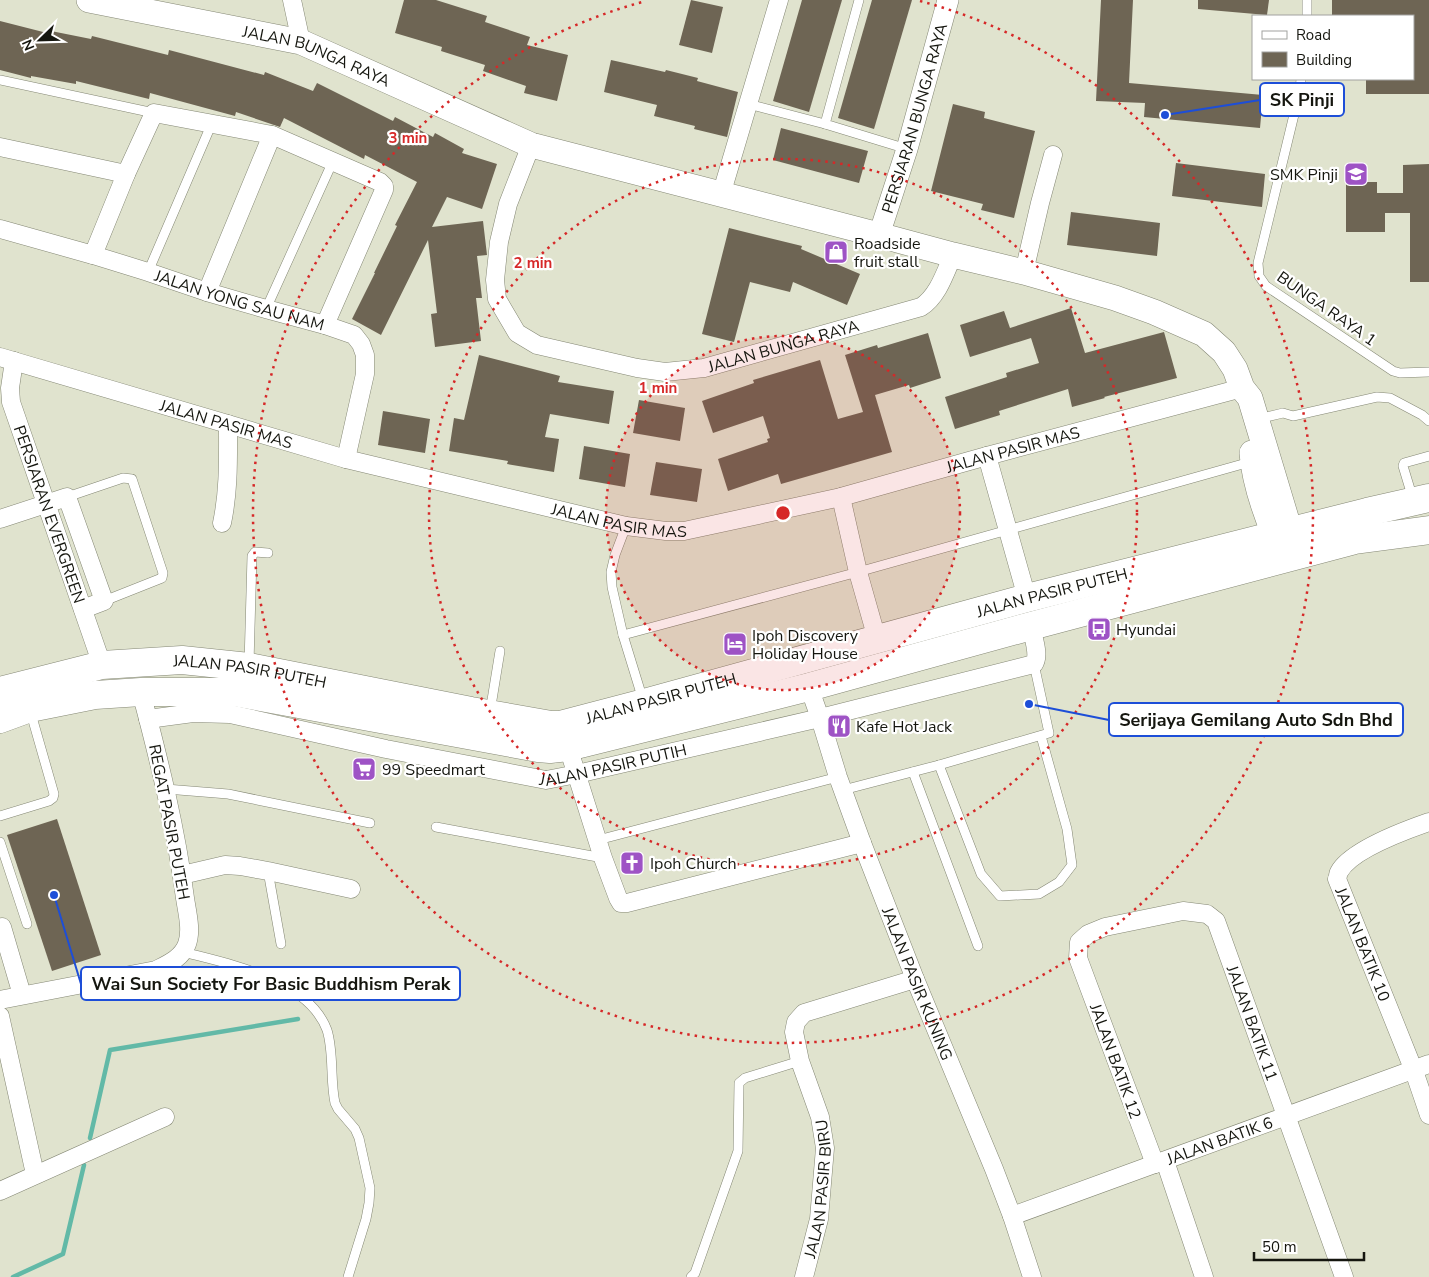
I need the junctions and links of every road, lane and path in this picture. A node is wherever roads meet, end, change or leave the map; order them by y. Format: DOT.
graph roads {
  1 [pos="89,0"];
  2 [pos="292,0"];
  3 [pos="779,0"];
  4 [pos="859,0"];
  5 [pos="948,0"];
  6 [pos="1307,0"];
  7 [pos="1307,15"];
  8 [pos="301,42"];
  9 [pos="0,80"];
  10 [pos="1301,80"];
  11 [pos="748,104"];
  12 [pos="154,112"];
  13 [pos="212,123"];
  14 [pos="825,124"];
  15 [pos="272,134"];
  16 [pos="531,145"];
  17 [pos="0,147"];
  18 [pos="907,149"];
  19 [pos="1053,156"];
  20 [pos="334,161"];
  21 [pos="126,174"];
  22 [pos="721,195"];
  23 [pos="0,229"];
  24 [pos="879,235"];
  25 [pos="93,255"];
  26 [pos="953,255"];
  27 [pos="148,272"];
  28 [pos="1024,272"];
  29 [pos="208,292"];
  30 [pos="266,309"];
  31 [pos="325,325"];
  32 [pos="7,359"];
  33 [pos="1429,372"];
  34 [pos="1242,388"];
  35 [pos="1258,420"];
  36 [pos="1429,421"];
  37 [pos="228,424"];
  38 [pos="987,456"];
  39 [pos="1429,456"];
  40 [pos="346,459"];
  41 [pos="1253,462"];
  42 [pos="67,497"];
  43 [pos="841,497"];
  44 [pos="46,503"];
  45 [pos="1424,504"];
  46 [pos="0,519"];
  47 [pos="222,523"];
  48 [pos="626,526"];
  49 [pos="1008,530"];
  50 [pos="1429,530"];
  51 [pos="1284,542"];
  52 [pos="268,553"];
  53 [pos="858,572"];
  54 [pos="1027,598"];
  55 [pos="104,601"];
  56 [pos="83,609"];
  57 [pos="1031,626"];
  58 [pos="623,636"];
  59 [pos="877,639"];
  60 [pos="500,651"];
  61 [pos="1034,664"];
  62 [pos="102,665"];
  63 [pos="249,667"];
  64 [pos="809,688"];
  65 [pos="0,691"];
  66 [pos="142,692"];
  67 [pos="644,703"];
  68 [pos="30,708"];
  69 [pos="480,713"];
  70 [pos="820,718"];
  71 [pos="0,719"];
  72 [pos="148,719"];
  73 [pos="391,721"];
  74 [pos="1041,736"];
  75 [pos="568,747"];
  76 [pos="386,749"];
  77 [pos="939,765"];
  78 [pos="914,772"];
  79 [pos="577,774"];
  80 [pos="841,783"];
  81 [pos="166,789"];
  82 [pos="0,816"];
  83 [pos="1429,822"];
  84 [pos="370,823"];
  85 [pos="436,828"];
  86 [pos="598,840"];
  87 [pos="0,842"];
  88 [pos="862,843"];
  89 [pos="604,858"];
  90 [pos="268,870"];
  91 [pos="182,875"];
  92 [pos="351,889"];
  93 [pos="28,924"];
  94 [pos="2,927"];
  95 [pos="281,944"];
  96 [pos="978,946"];
  97 [pos="183,952"];
  98 [pos="1078,958"];
  99 [pos="915,980"];
  100 [pos="22,995"];
  101 [pos="0,1000"];
  102 [pos="0,1016"];
  103 [pos="800,1061"];
  104 [pos="1421,1068"];
  105 [pos="1429,1115"];
  106 [pos="165,1117"];
  107 [pos="1286,1117"];
  108 [pos="1160,1162"];
  109 [pos="35,1174"];
  110 [pos="0,1191"];
  111 [pos="1012,1216"];
  112 [pos="348,1277"];
  113 [pos="691,1277"];
  114 [pos="804,1277"];
  115 [pos="1032,1277"];
  116 [pos="1204,1277"];
  117 [pos="1344,1277"];
  1 -- 8 [label="main road, JALAN BUNGA RAYA"];
  2 -- 8 [label="street"];
  3 -- 11 [label="street"];
  4 -- 14 [label="lane"];
  5 -- 18 [label="street, PERSIARAN BUNGA RAYA"];
  6 -- 7 [label="lane"];
  8 -- 16 [label="main road, JALAN BUNGA RAYA"];
  9 -- 12 [label="lane"];
  10 -- 33 [label="lane, BUNGA RAYA 1"];
  11 -- 14 [label="lane"];
  11 -- 22 [label="street"];
  12 -- 13 [label="street"];
  12 -- 21 [label="street"];
  13 -- 15 [label="street"];
  13 -- 27 [label="lane"];
  14 -- 18 [label="lane"];
  15 -- 20 [label="street"];
  15 -- 29 [label="street"];
  16 -- 22 [label="main road, JALAN BUNGA RAYA"];
  16 -- 26 [label="street, JALAN BUNGA RAYA"];
  17 -- 21 [label="street"];
  18 -- 24 [label="street, PERSIARAN BUNGA RAYA"];
  19 -- 28 [label="street"];
  20 -- 30 [label="lane"];
  20 -- 31 [label="street"];
  21 -- 25 [label="street"];
  22 -- 24 [label="main road, JALAN BUNGA RAYA"];
  23 -- 25 [label="street, JALAN YONG SAU NAM"];
  24 -- 26 [label="main road, JALAN BUNGA RAYA"];
  25 -- 27 [label="street, JALAN YONG SAU NAM"];
  26 -- 28 [label="main road, JALAN BUNGA RAYA"];
  27 -- 29 [label="street, JALAN YONG SAU NAM"];
  28 -- 34 [label="main road, JALAN BUNGA RAYA"];
  29 -- 30 [label="street, JALAN YONG SAU NAM"];
  30 -- 31 [label="street, JALAN YONG SAU NAM"];
  31 -- 40 [label="street, JALAN YONG SAU NAM"];
  32 -- 37 [label="street, JALAN PASIR MAS"];
  32 -- 44 [label="street, PERSIARAN EVERGREEN"];
  34 -- 35 [label="main road, JALAN BUNGA RAYA"];
  34 -- 38 [label="street, JALAN PASIR MAS"];
  34 -- 41 [label="main road, JALAN BUNGA RAYA"];
  35 -- 36 [label="lane"];
  35 -- 51 [label="main road, JALAN BUNGA RAYA"];
  37 -- 40 [label="street, JALAN PASIR MAS"];
  37 -- 47 [label="street"];
  38 -- 43 [label="street, JALAN PASIR MAS"];
  38 -- 49 [label="street"];
  39 -- 45 [label="lane"];
  40 -- 48 [label="street, JALAN PASIR MAS"];
  41 -- 49 [label="lane"];
  41 -- 51 [label="main road, JALAN BUNGA RAYA"];
  42 -- 44 [label="street"];
  42 -- 55 [label="street"];
  42 -- 55 [label="lane"];
  43 -- 48 [label="street, JALAN PASIR MAS"];
  43 -- 53 [label="street"];
  44 -- 46 [label="street"];
  44 -- 56 [label="street, PERSIARAN EVERGREEN"];
  45 -- 51 [label="main road, JALAN PASIR PUTEH"];
  48 -- 58 [label="lane"];
  49 -- 53 [label="lane"];
  49 -- 54 [label="street"];
  50 -- 51 [label="main road, JALAN PASIR PUTEH"];
  51 -- 54 [label="main road, JALAN PASIR PUTEH"];
  51 -- 57 [label="main road, JALAN PASIR PUTEH"];
  52 -- 63 [label="lane"];
  53 -- 58 [label="lane"];
  53 -- 59 [label="street"];
  54 -- 59 [label="main road, JALAN PASIR PUTEH"];
  55 -- 56 [label="street"];
  56 -- 62 [label="street, PERSIARAN EVERGREEN"];
  57 -- 61 [label="street"];
  57 -- 64 [label="main road, JALAN PASIR PUTEH"];
  58 -- 67 [label="lane"];
  59 -- 67 [label="main road, JALAN PASIR PUTEH"];
  60 -- 69 [label="lane"];
  61 -- 70 [label="street, JALAN PASIR PUTIH"];
  61 -- 74 [label="lane"];
  62 -- 63 [label="main road, JALAN PASIR PUTEH"];
  62 -- 65 [label="main road, JALAN PASIR PUTEH"];
  63 -- 69 [label="main road, JALAN PASIR PUTEH"];
  64 -- 70 [label="street, JALAN PASIR KUNING"];
  64 -- 75 [label="main road, JALAN PASIR PUTEH"];
  66 -- 68 [label="main road, JALAN PASIR PUTEH"];
  66 -- 72 [label="street, REGAT PASIR PUTEH"];
  66 -- 73 [label="main road, JALAN PASIR PUTEH"];
  67 -- 69 [label="main road, JALAN PASIR PUTEH"];
  68 -- 71 [label="main road, JALAN PASIR PUTEH"];
  68 -- 82 [label="lane"];
  69 -- 75 [label="main road"];
  70 -- 79 [label="street, JALAN PASIR PUTIH"];
  70 -- 80 [label="street, JALAN PASIR KUNING"];
  72 -- 76 [label="street, JALAN PASIR PUTIH"];
  72 -- 81 [label="street, REGAT PASIR PUTEH"];
  73 -- 75 [label="main road, JALAN PASIR PUTEH"];
  73 -- 76 [label="street"];
  74 -- 77 [label="lane"];
  74 -- 77 [label="lane"];
  75 -- 79 [label="street"];
  76 -- 79 [label="street, JALAN PASIR PUTIH"];
  77 -- 78 [label="lane"];
  78 -- 80 [label="lane"];
  78 -- 96 [label="lane"];
  79 -- 86 [label="street"];
  80 -- 86 [label="lane"];
  80 -- 88 [label="street, JALAN PASIR KUNING"];
  81 -- 84 [label="lane"];
  81 -- 91 [label="street, REGAT PASIR PUTEH"];
  83 -- 104 [label="street, JALAN BATIK 10"];
  85 -- 89 [label="lane"];
  86 -- 89 [label="street"];
  87 -- 93 [label="lane"];
  88 -- 89 [label="street"];
  88 -- 99 [label="street, JALAN PASIR KUNING"];
  90 -- 91 [label="street"];
  90 -- 92 [label="street"];
  90 -- 95 [label="lane"];
  91 -- 97 [label="street, REGAT PASIR PUTEH"];
  94 -- 100 [label="street"];
  97 -- 100 [label="street"];
  97 -- 112 [label="lane"];
  98 -- 107 [label="street, JALAN BATIK 11"];
  98 -- 108 [label="street, JALAN BATIK 12"];
  99 -- 103 [label="street, JALAN PASIR BIRU"];
  99 -- 111 [label="street, JALAN PASIR KUNING"];
  100 -- 101 [label="street"];
  102 -- 109 [label="street"];
  103 -- 113 [label="lane"];
  103 -- 114 [label="street, JALAN PASIR BIRU"];
  104 -- 105 [label="street, JALAN BATIK 10"];
  104 -- 107 [label="street, JALAN BATIK 6"];
  106 -- 109 [label="street"];
  107 -- 108 [label="street, JALAN BATIK 6"];
  107 -- 117 [label="street, JALAN BATIK 11"];
  108 -- 111 [label="street, JALAN BATIK 6"];
  108 -- 116 [label="street, JALAN BATIK 12"];
  109 -- 110 [label="street"];
  111 -- 115 [label="street, JALAN PASIR KUNING"];
}
